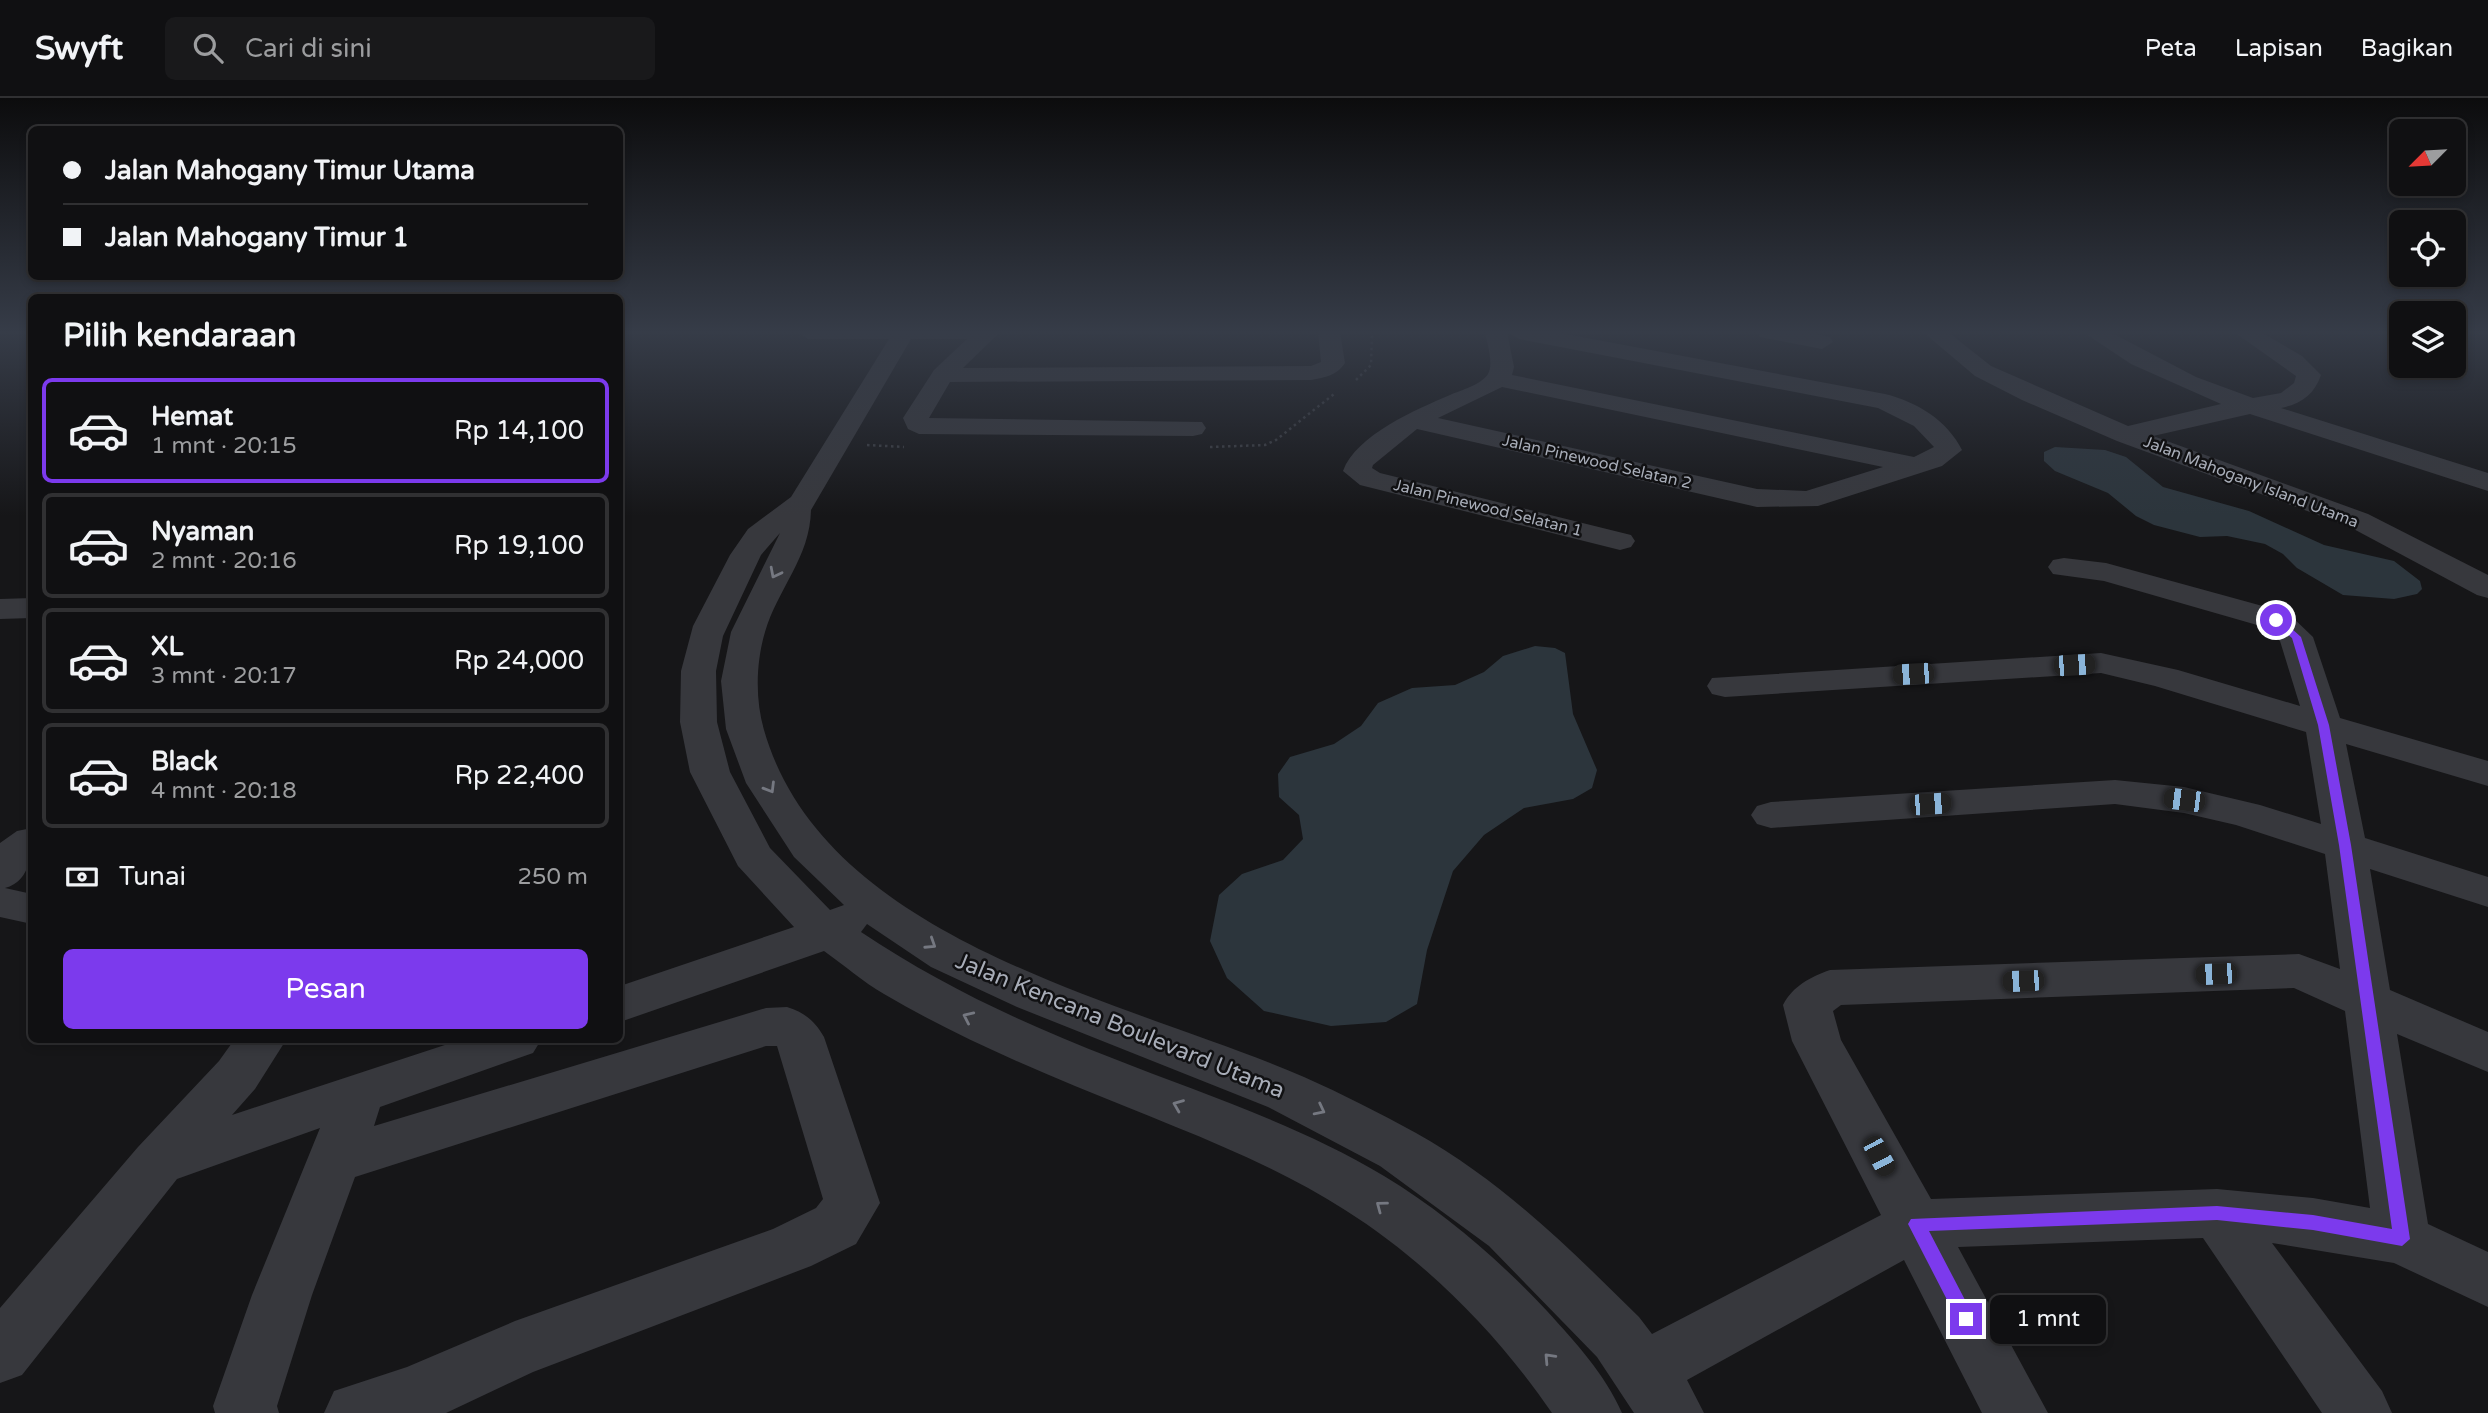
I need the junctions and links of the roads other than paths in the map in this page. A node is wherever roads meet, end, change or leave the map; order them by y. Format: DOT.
graph roads {
  1 [pos="866,393"];
  2 [pos="931,393"];
  3 [pos="1474,393"];
  4 [pos="1568,393"];
  5 [pos="1840,393"];
  6 [pos="2028,393"];
  7 [pos="2221,393"];
  8 [pos="2297,393"];
  9 [pos="2256,407"];
  10 [pos="1412,420"];
  11 [pos="1193,428"];
  12 [pos="2126,435"];
  13 [pos="1916,465"];
  14 [pos="2488,483"];
  15 [pos="796,509"];
  16 [pos="1620,541"];
  17 [pos="2064,567"];
  18 [pos="2488,588"];
  19 [pos="28,608"];
  20 [pos="0,609"];
  21 [pos="1725,686"];
  22 [pos="2324,725"];
  23 [pos="2488,774"];
  24 [pos="1771,815"];
  25 [pos="28,844"];
  26 [pos="2345,845"];
  27 [pos="0,875"];
  28 [pos="2488,892"];
  29 [pos="0,902"];
  30 [pos="872,905"];
  31 [pos="28,908"];
  32 [pos="827,933"];
  33 [pos="2367,1002"];
  34 [pos="623,1003"];
  35 [pos="259,1043"];
  36 [pos="507,1043"];
  37 [pos="2488,1053"];
  38 [pos="360,1093"];
  39 [pos="336,1160"];
  40 [pos="157,1163"];
  41 [pos="2217,1213"];
  42 [pos="1917,1224"];
  43 [pos="2402,1239"];
  44 [pos="2488,1280"];
  45 [pos="0,1354"];
  46 [pos="1657,1392"];
  47 [pos="247,1413"];
  48 [pos="356,1413"];
  49 [pos="1590,1413"];
  50 [pos="2016,1413"];
  51 [pos="2360,1413"];
  1 -- 15 [label="street, Jalan Kencana Boulevard Utama"];
  2 -- 11 [label="street"];
  3 -- 10 [label="street"];
  4 -- 13 [label="street"];
  5 -- 13 [label="street, Jalan Pinewood Selatan 2"];
  6 -- 12 [label="street, Jalan Mahogany Island Utama"];
  7 -- 9 [label="street"];
  8 -- 9 [label="street"];
  9 -- 12 [label="street"];
  9 -- 14 [label="street"];
  10 -- 13 [label="street, Jalan Pinewood Selatan 2"];
  10 -- 16 [label="street, Jalan Pinewood Selatan 1"];
  12 -- 18 [label="street, Jalan Mahogany Island Utama"];
  15 -- 30 [label="street, Jalan Kencana Boulevard Utama, one-way"];
  15 -- 32 [label="street, Jalan Kencana Boulevard Utama"];
  17 -- 22 [label="street"];
  19 -- 20 [label="street"];
  21 -- 22 [label="street"];
  22 -- 23 [label="street"];
  22 -- 26 [label="street"];
  24 -- 26 [label="street"];
  25 -- 27 [label="street"];
  26 -- 28 [label="street"];
  26 -- 33 [label="street"];
  29 -- 31 [label="street"];
  30 -- 32 [label="street"];
  30 -- 46 [label="street, Jalan Kencana Boulevard Utama, one-way"];
  32 -- 34 [label="street"];
  49 -- 32 [label="street, Jalan Kencana Boulevard Utama, one-way"];
  33 -- 37 [label="street"];
  33 -- 42 [label="street"];
  33 -- 43 [label="street"];
  35 -- 40 [label="street"];
  36 -- 38 [label="street"];
  38 -- 39 [label="street"];
  38 -- 40 [label="street"];
  39 -- 47 [label="street"];
  39 -- 48 [label="street"];
  40 -- 45 [label="street"];
  41 -- 42 [label="street"];
  41 -- 43 [label="street"];
  41 -- 51 [label="street"];
  42 -- 46 [label="street"];
  42 -- 50 [label="street"];
  43 -- 44 [label="street"];
}
